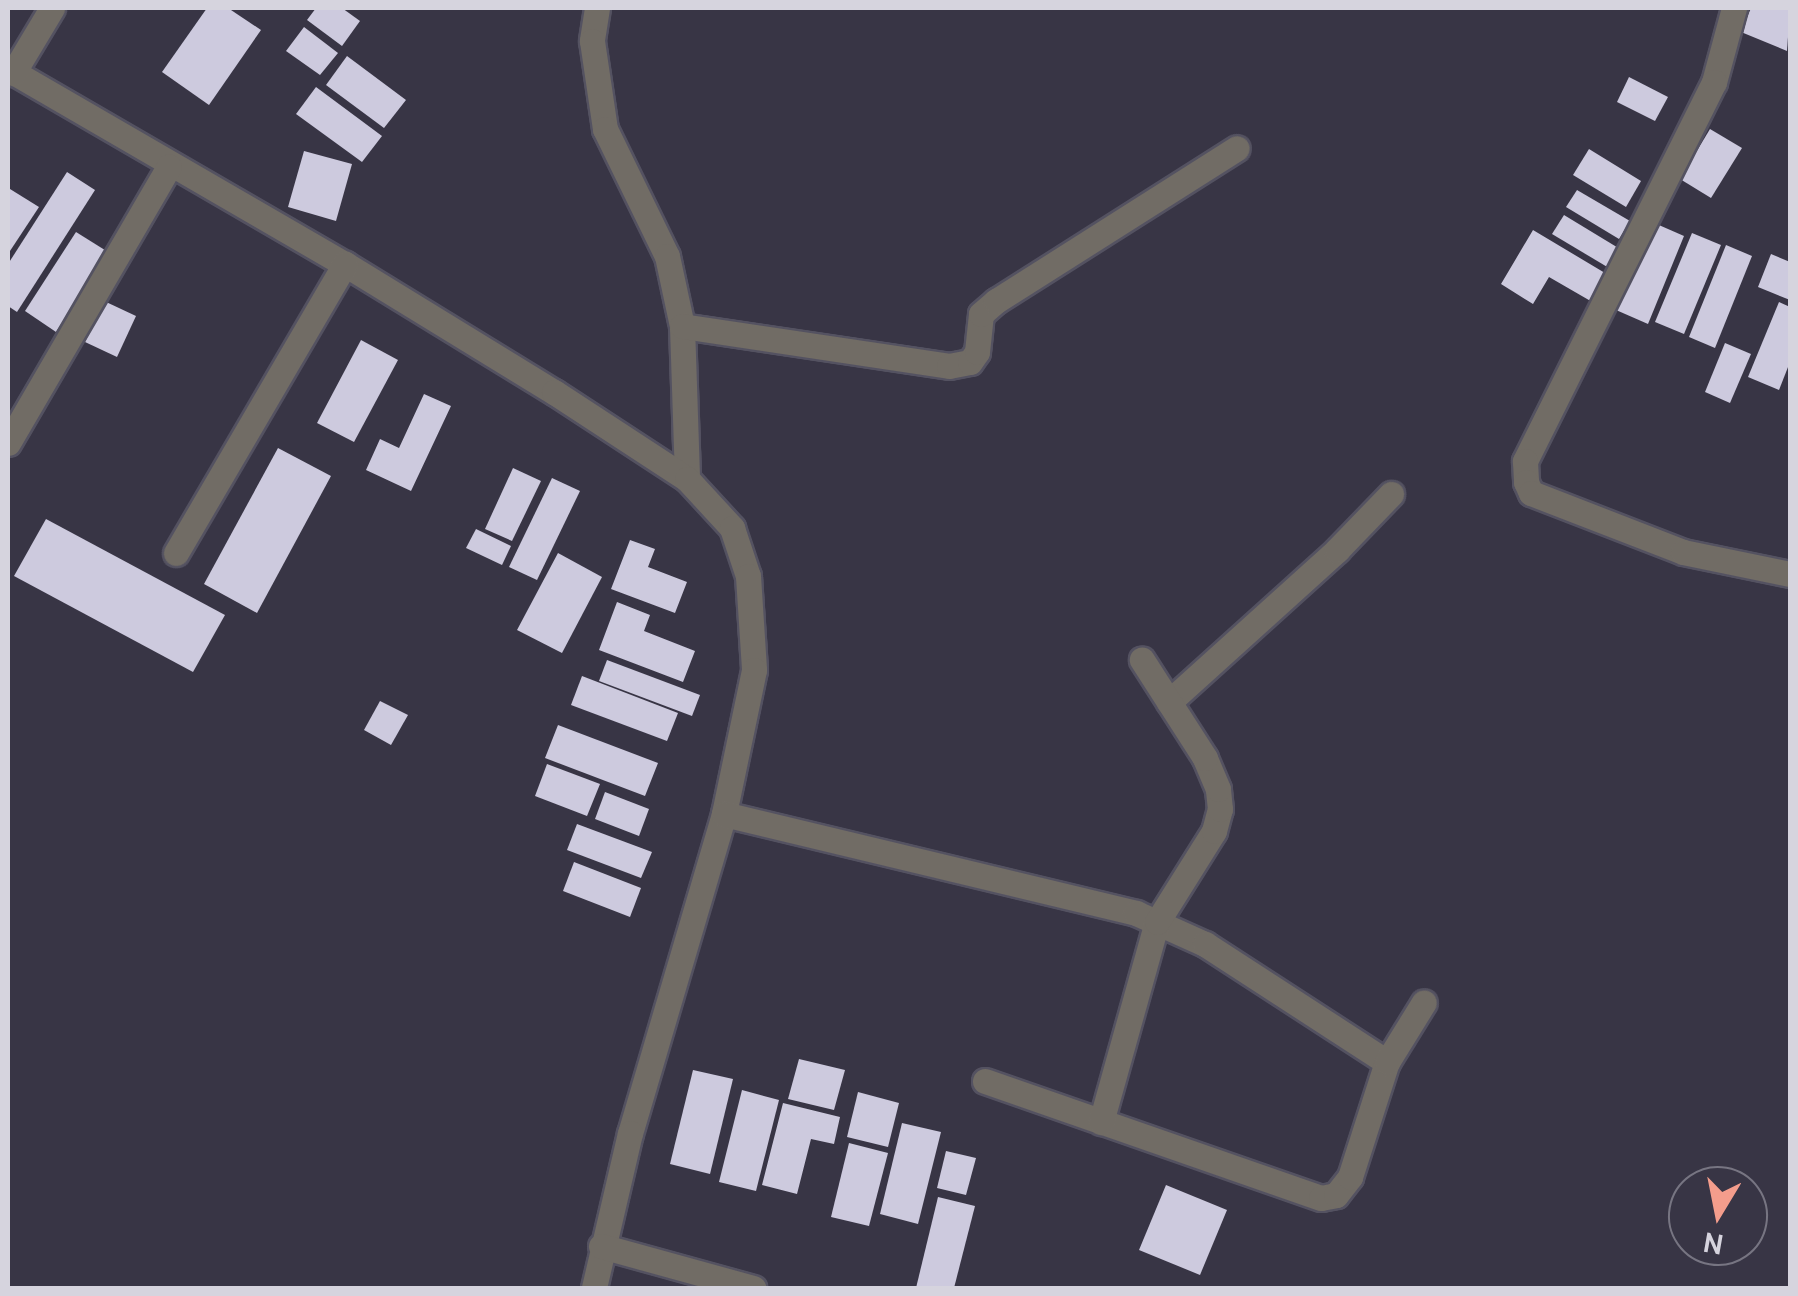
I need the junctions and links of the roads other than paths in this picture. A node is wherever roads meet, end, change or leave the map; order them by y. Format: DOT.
graph roads {
  1 [pos="52,8"];
  2 [pos="597,8"];
  3 [pos="1734,8"];
  4 [pos="10,71"];
  5 [pos="1237,148"];
  6 [pos="169,166"];
  7 [pos="345,264"];
  8 [pos="682,326"];
  9 [pos="8,443"];
  10 [pos="687,479"];
  11 [pos="1391,494"];
  12 [pos="176,553"];
  13 [pos="1790,574"];
  14 [pos="1142,660"];
  15 [pos="1169,702"];
  16 [pos="724,814"];
  17 [pos="1158,922"];
  18 [pos="1424,1002"];
  19 [pos="1388,1062"];
  20 [pos="985,1081"];
  21 [pos="1101,1122"];
  22 [pos="601,1246"];
  23 [pos="594,1288"];
  24 [pos="753,1288"];
  1 -- 4 [label="street"];
  2 -- 8 [label="street"];
  3 -- 13 [label="street"];
  4 -- 6 [label="street"];
  5 -- 8 [label="street"];
  6 -- 7 [label="street"];
  6 -- 9 [label="street"];
  7 -- 10 [label="street"];
  7 -- 12 [label="street"];
  8 -- 10 [label="street"];
  10 -- 16 [label="street"];
  11 -- 15 [label="street"];
  14 -- 15 [label="street"];
  15 -- 17 [label="street"];
  16 -- 17 [label="street"];
  16 -- 22 [label="street"];
  17 -- 19 [label="street"];
  17 -- 21 [label="street"];
  18 -- 19 [label="street"];
  19 -- 21 [label="street"];
  20 -- 21 [label="street"];
  22 -- 23 [label="street"];
  22 -- 24 [label="street"];
}
